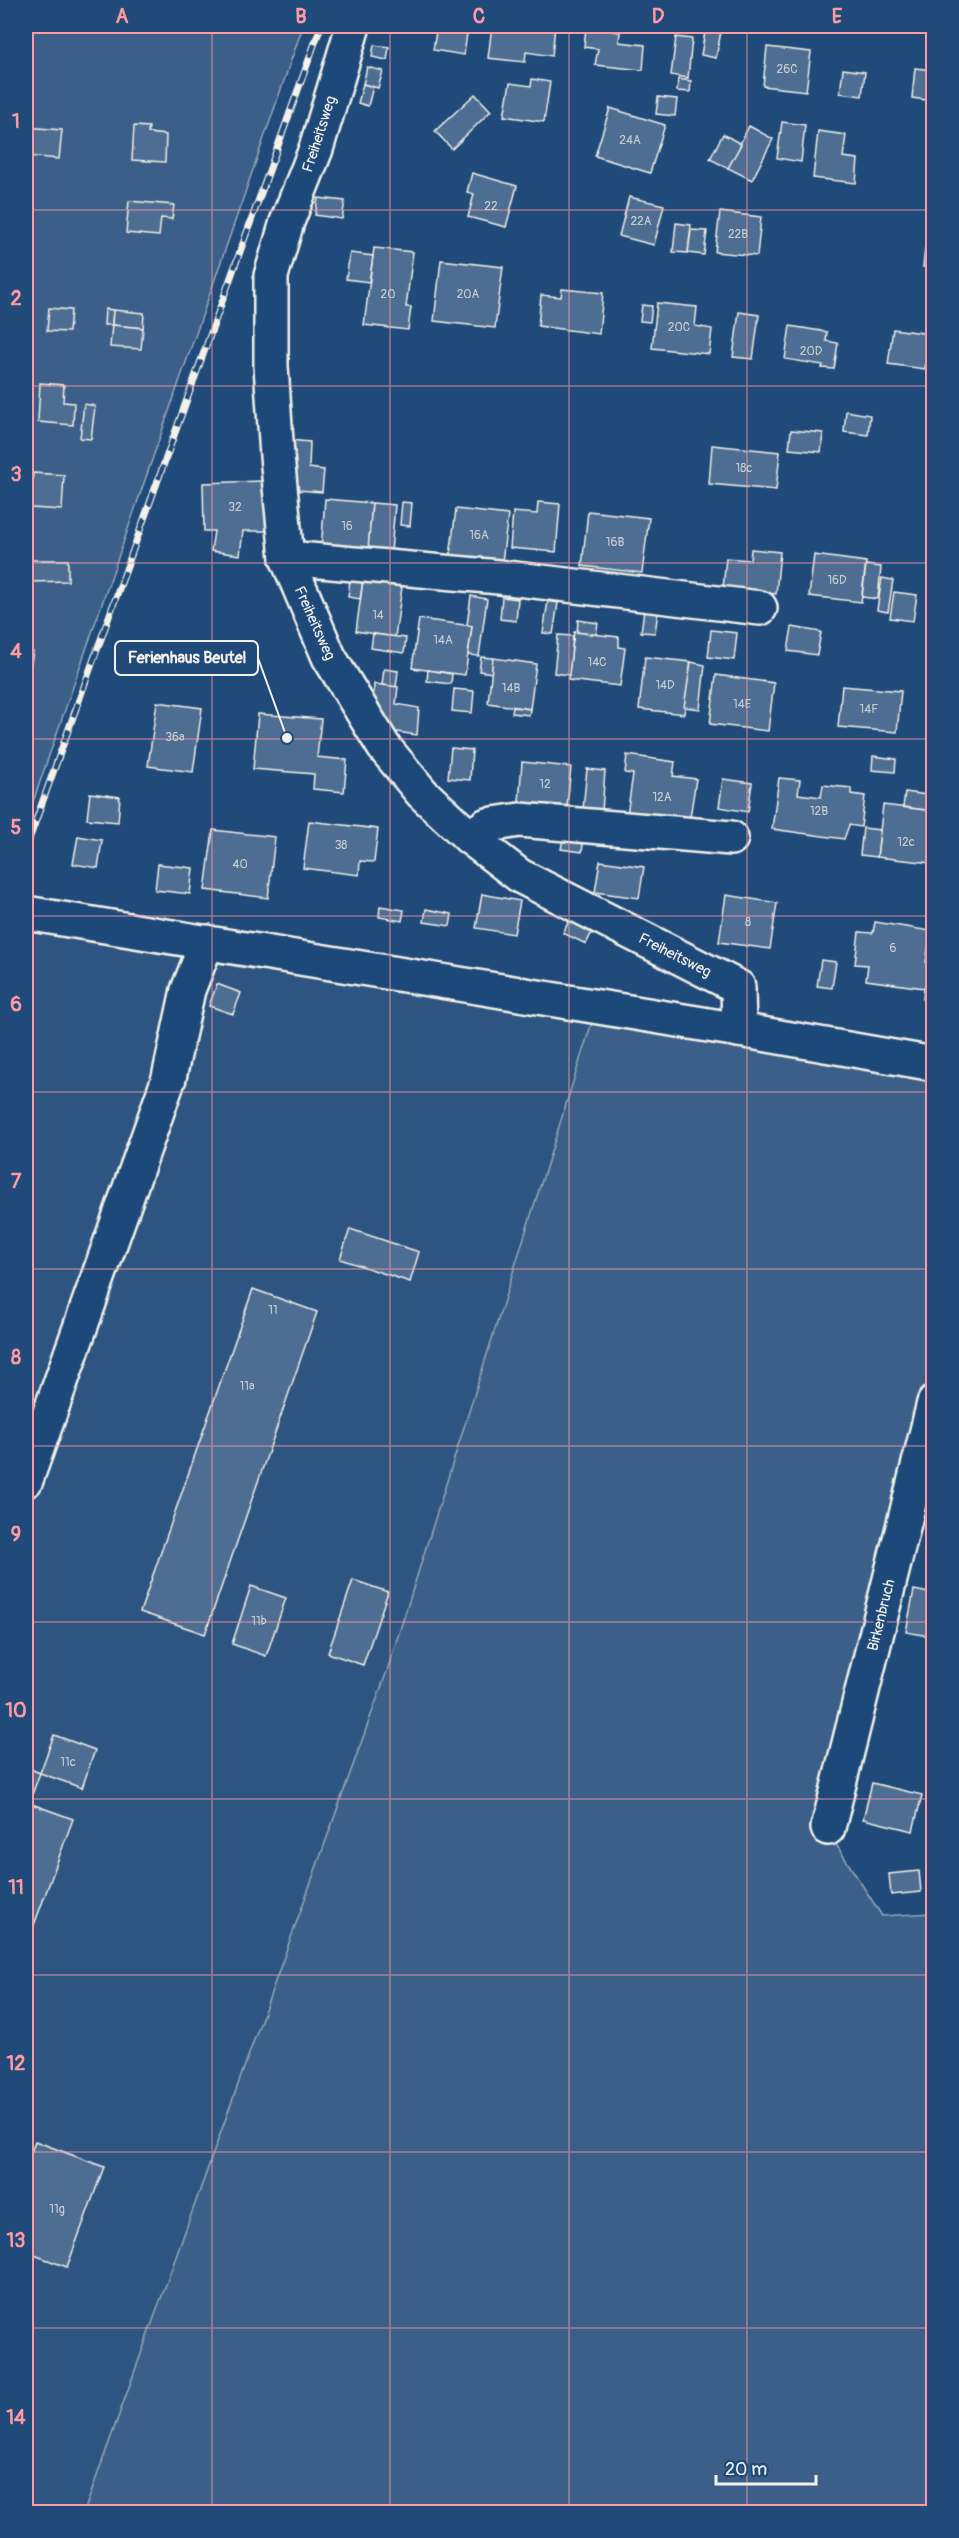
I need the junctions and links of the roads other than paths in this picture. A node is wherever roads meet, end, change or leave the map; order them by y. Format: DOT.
graph roads {
  1 [pos="353,26"];
  2 [pos="287,558"];
  3 [pos="760,608"];
  4 [pos="469,837"];
  5 [pos="731,838"];
  6 [pos="26,913"];
  7 [pos="207,942"];
  8 [pos="740,1030"];
  9 [pos="933,1064"];
  10 [pos="933,1403"];
  11 [pos="26,1480"];
  12 [pos="828,1828"];
  1 -- 2 [label="street, Freiheitsweg"];
  2 -- 3 [label="street"];
  2 -- 4 [label="street, Freiheitsweg"];
  4 -- 5 [label="street"];
  4 -- 8 [label="street, Freiheitsweg"];
  6 -- 7 [label="street"];
  7 -- 8 [label="street"];
  7 -- 11 [label="street"];
  8 -- 9 [label="street"];
  10 -- 12 [label="street, Birkenbruch"];
}
